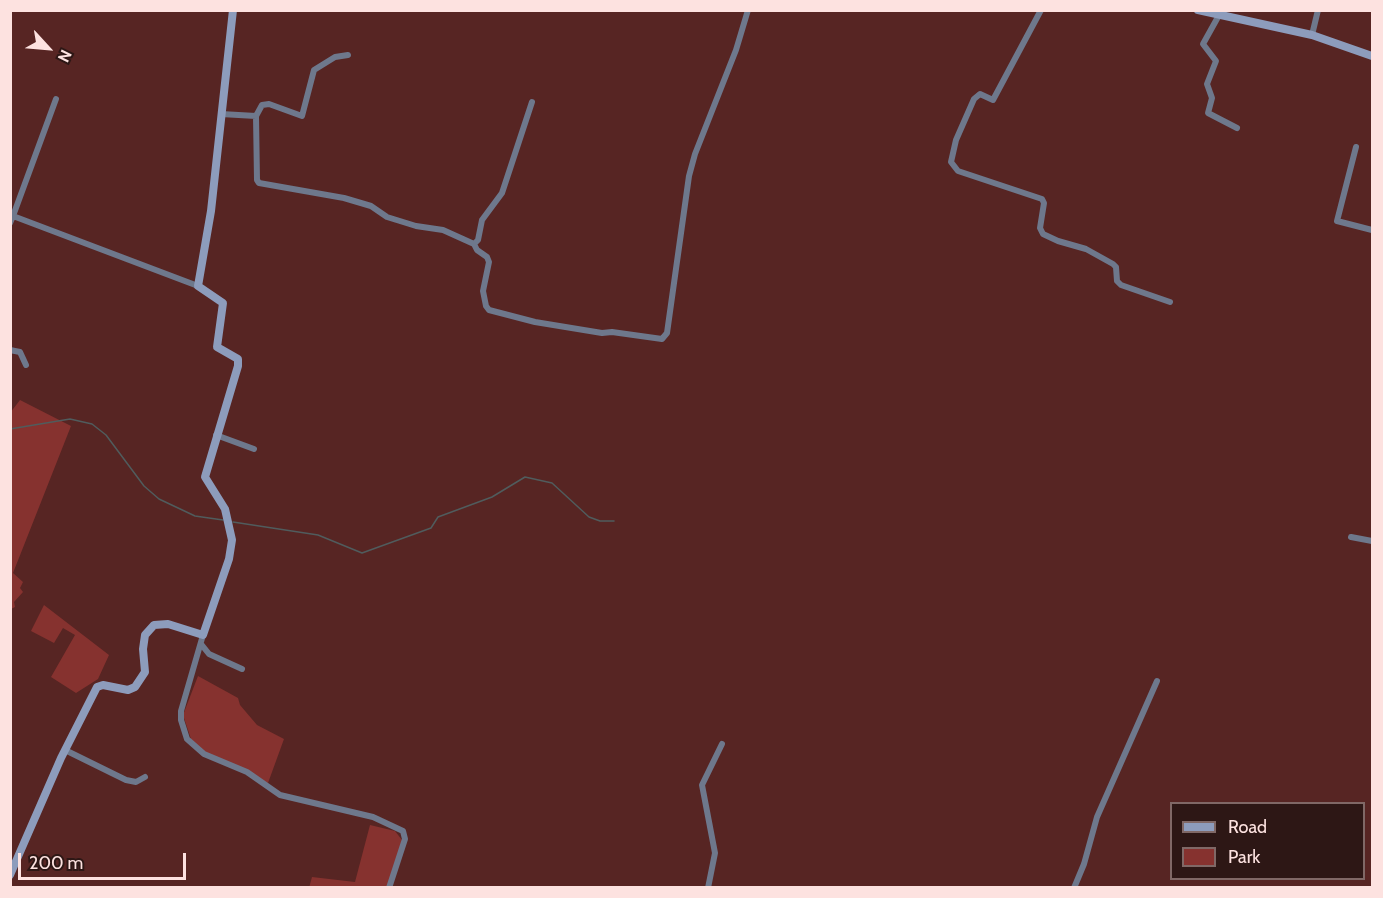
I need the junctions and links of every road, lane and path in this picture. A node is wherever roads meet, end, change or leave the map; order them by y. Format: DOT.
graph roads {
  1 [pos="232,10"];
  2 [pos="748,10"];
  3 [pos="1041,10"];
  4 [pos="1198,10"];
  5 [pos="1317,10"];
  6 [pos="1218,17"];
  7 [pos="1312,35"];
  8 [pos="348,55"];
  9 [pos="1372,56"];
  10 [pos="56,99"];
  11 [pos="532,102"];
  12 [pos="222,114"];
  13 [pos="256,116"];
  14 [pos="1237,128"];
  15 [pos="1356,147"];
  16 [pos="13,216"];
  17 [pos="10,223"];
  18 [pos="1372,230"];
  19 [pos="474,244"];
  20 [pos="198,286"];
  21 [pos="1170,302"];
  22 [pos="10,350"];
  23 [pos="27,365"];
  24 [pos="216,435"];
  25 [pos="254,450"];
  26 [pos="1350,537"];
  27 [pos="1372,541"];
  28 [pos="202,640"];
  29 [pos="242,669"];
  30 [pos="1157,681"];
  31 [pos="722,744"];
  32 [pos="65,750"];
  33 [pos="145,777"];
  34 [pos="10,875"];
  35 [pos="389,888"];
  36 [pos="708,888"];
  37 [pos="1074,888"];
  1 -- 12 [label="street"];
  2 -- 19 [label="street"];
  3 -- 21 [label="street"];
  4 -- 6 [label="street"];
  5 -- 7 [label="street"];
  6 -- 7 [label="street"];
  6 -- 14 [label="street"];
  7 -- 9 [label="street"];
  8 -- 13 [label="street"];
  10 -- 16 [label="street"];
  11 -- 19 [label="street"];
  12 -- 13 [label="street"];
  12 -- 20 [label="street"];
  13 -- 19 [label="street"];
  15 -- 18 [label="street"];
  16 -- 17 [label="street"];
  16 -- 20 [label="street"];
  20 -- 24 [label="street"];
  22 -- 23 [label="street"];
  24 -- 25 [label="street"];
  24 -- 28 [label="street"];
  26 -- 27 [label="street"];
  28 -- 29 [label="street"];
  28 -- 32 [label="street"];
  28 -- 35 [label="street"];
  30 -- 37 [label="street"];
  31 -- 36 [label="street"];
  32 -- 33 [label="street"];
  32 -- 34 [label="street"];
}
